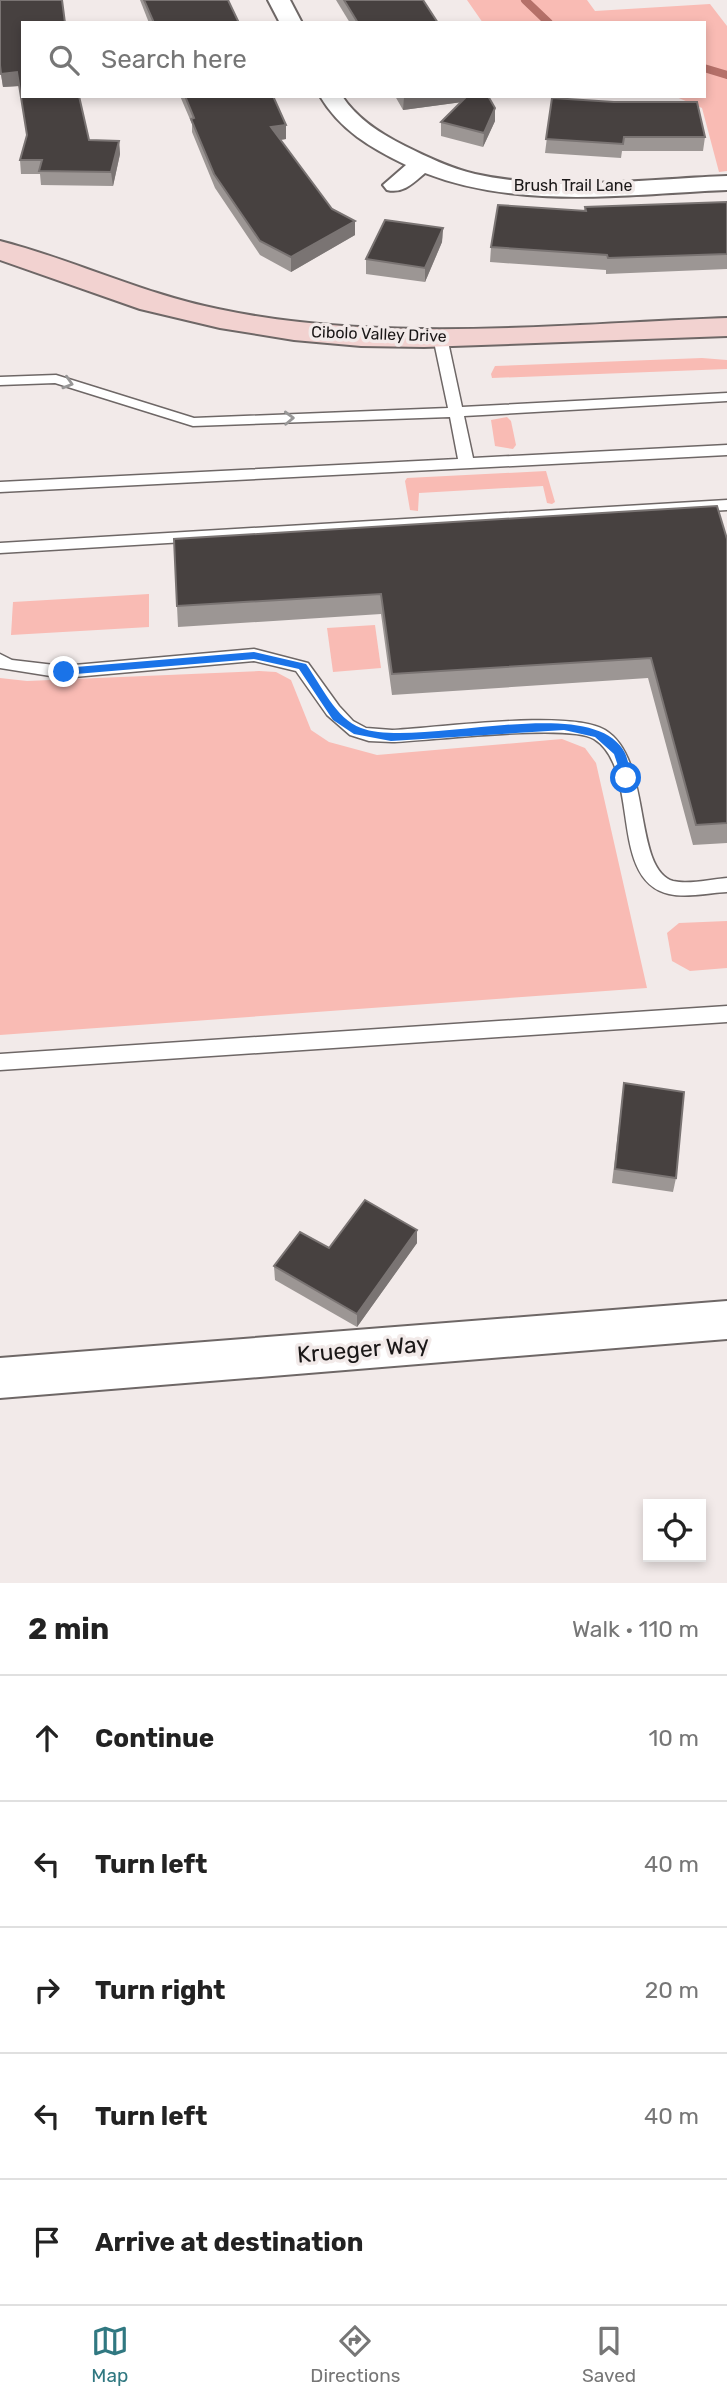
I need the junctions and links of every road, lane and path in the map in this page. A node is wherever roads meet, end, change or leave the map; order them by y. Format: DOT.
graph roads {
  1 [pos="279,0"];
  2 [pos="291,21"];
  3 [pos="332,98"];
  4 [pos="422,164"];
  5 [pos="727,183"];
  6 [pos="395,185"];
  7 [pos="0,250"];
  8 [pos="727,327"];
  9 [pos="440,337"];
  10 [pos="0,381"];
  11 [pos="727,397"];
  12 [pos="456,412"];
  13 [pos="727,450"];
  14 [pos="467,465"];
  15 [pos="0,487"];
  16 [pos="727,505"];
  17 [pos="0,548"];
  18 [pos="0,660"];
  19 [pos="727,885"];
  20 [pos="727,1014"];
  21 [pos="0,1062"];
  22 [pos="727,1320"];
  23 [pos="0,1378"];
  1 -- 2 [label="street"];
  3 -- 4 [label="street, Brush Trail Lane"];
  4 -- 5 [label="street, Brush Trail Lane"];
  4 -- 6 [label="street"];
  7 -- 9 [label="main road, Cibolo Valley Drive"];
  8 -- 9 [label="main road, Cibolo Valley Drive"];
  9 -- 12 [label="lane"];
  10 -- 12 [label="lane, one-way"];
  11 -- 12 [label="lane"];
  12 -- 14 [label="lane"];
  13 -- 14 [label="lane"];
  14 -- 15 [label="lane"];
  16 -- 17 [label="lane"];
  18 -- 19 [label="lane"];
  20 -- 21 [label="lane"];
  22 -- 23 [label="street, Krueger Way"];
}
